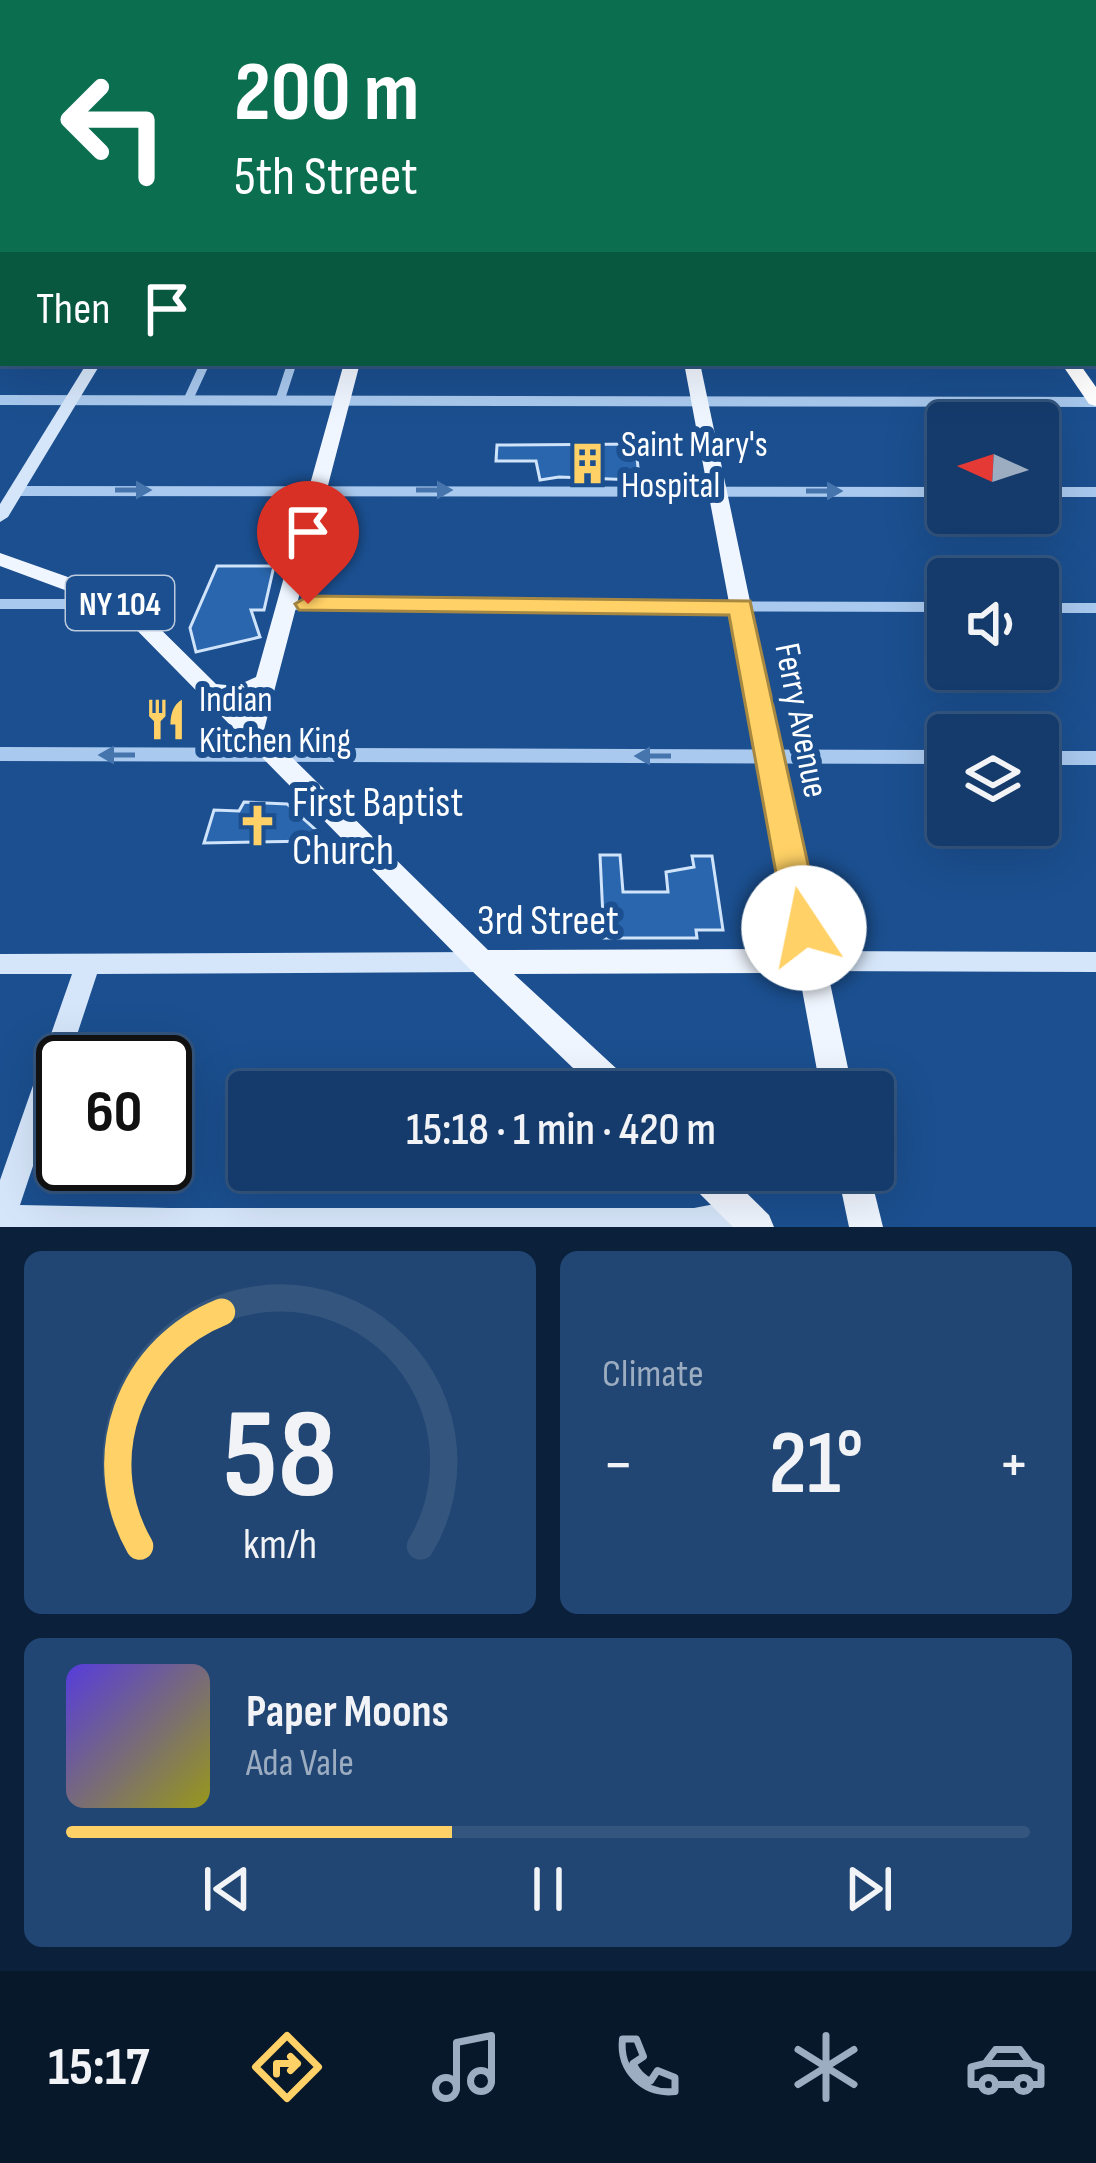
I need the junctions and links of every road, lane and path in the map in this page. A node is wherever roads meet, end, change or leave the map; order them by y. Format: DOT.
graph roads {
  1 [pos="92,366"];
  2 [pos="204,366"];
  3 [pos="291,366"];
  4 [pos="351,366"];
  5 [pos="693,366"];
  6 [pos="1072,366"];
  7 [pos="342,399"];
  8 [pos="0,400"];
  9 [pos="188,400"];
  10 [pos="280,400"];
  11 [pos="70,401"];
  12 [pos="700,401"];
  13 [pos="1096,401"];
  14 [pos="317,490"];
  15 [pos="16,491"];
  16 [pos="718,491"];
  17 [pos="927,492"];
  18 [pos="1059,492"];
  19 [pos="1096,492"];
  20 [pos="0,517"];
  21 [pos="0,560"];
  22 [pos="0,604"];
  23 [pos="123,604"];
  24 [pos="286,604"];
  25 [pos="741,607"];
  26 [pos="927,608"];
  27 [pos="1059,608"];
  28 [pos="1096,608"];
  29 [pos="266,681"];
  30 [pos="213,692"];
  31 [pos="252,732"];
  32 [pos="0,754"];
  33 [pos="276,755"];
  34 [pos="770,756"];
  35 [pos="927,757"];
  36 [pos="1059,758"];
  37 [pos="1096,758"];
  38 [pos="811,961"];
  39 [pos="482,962"];
  40 [pos="1096,962"];
  41 [pos="0,964"];
  42 [pos="88,964"];
  43 [pos="598,1071"];
  44 [pos="833,1071"];
  45 [pos="720,1191"];
  46 [pos="858,1191"];
  47 [pos="746,1216"];
  48 [pos="0,1220"];
  49 [pos="866,1227"];
  1 -- 11 [label="street"];
  2 -- 9 [label="street"];
  3 -- 10 [label="street"];
  4 -- 7 [label="main road"];
  5 -- 12 [label="main road, Ferry Avenue"];
  6 -- 13 [label="highway"];
  7 -- 10 [label="street"];
  7 -- 12 [label="street"];
  7 -- 14 [label="main road"];
  8 -- 11 [label="street"];
  9 -- 10 [label="street"];
  9 -- 11 [label="street"];
  11 -- 15 [label="street"];
  12 -- 13 [label="street"];
  12 -- 16 [label="main road, Ferry Avenue"];
  15 -- 14 [label="street, one-way"];
  14 -- 16 [label="street, one-way"];
  14 -- 24 [label="main road"];
  15 -- 20 [label="street"];
  16 -- 17 [label="street, one-way"];
  16 -- 25 [label="main road, Ferry Avenue"];
  18 -- 19 [label="street"];
  21 -- 23 [label="main road, NY 104"];
  22 -- 23 [label="street"];
  23 -- 30 [label="main road, NY 104"];
  24 -- 25 [label="street"];
  24 -- 29 [label="main road"];
  25 -- 26 [label="street"];
  25 -- 34 [label="main road, Ferry Avenue"];
  27 -- 28 [label="street"];
  29 -- 30 [label="main road"];
  29 -- 31 [label="main road"];
  30 -- 31 [label="main road, NY 104"];
  31 -- 33 [label="main road, NY 104"];
  33 -- 32 [label="street, one-way"];
  34 -- 33 [label="street, one-way"];
  33 -- 39 [label="main road, NY 104"];
  34 -- 35 [label="street"];
  34 -- 38 [label="main road, Ferry Avenue"];
  36 -- 37 [label="street"];
  38 -- 39 [label="main road, 3rd Street"];
  38 -- 40 [label="street, 3rd Street"];
  38 -- 44 [label="main road, Ferry Avenue"];
  39 -- 42 [label="street, 3rd Street"];
  39 -- 43 [label="main road, NY 104"];
  41 -- 42 [label="street, 3rd Street"];
  42 -- 48 [label="street"];
  45 -- 47 [label="main road"];
  46 -- 49 [label="main road"];
  47 -- 48 [label="street"];
}
